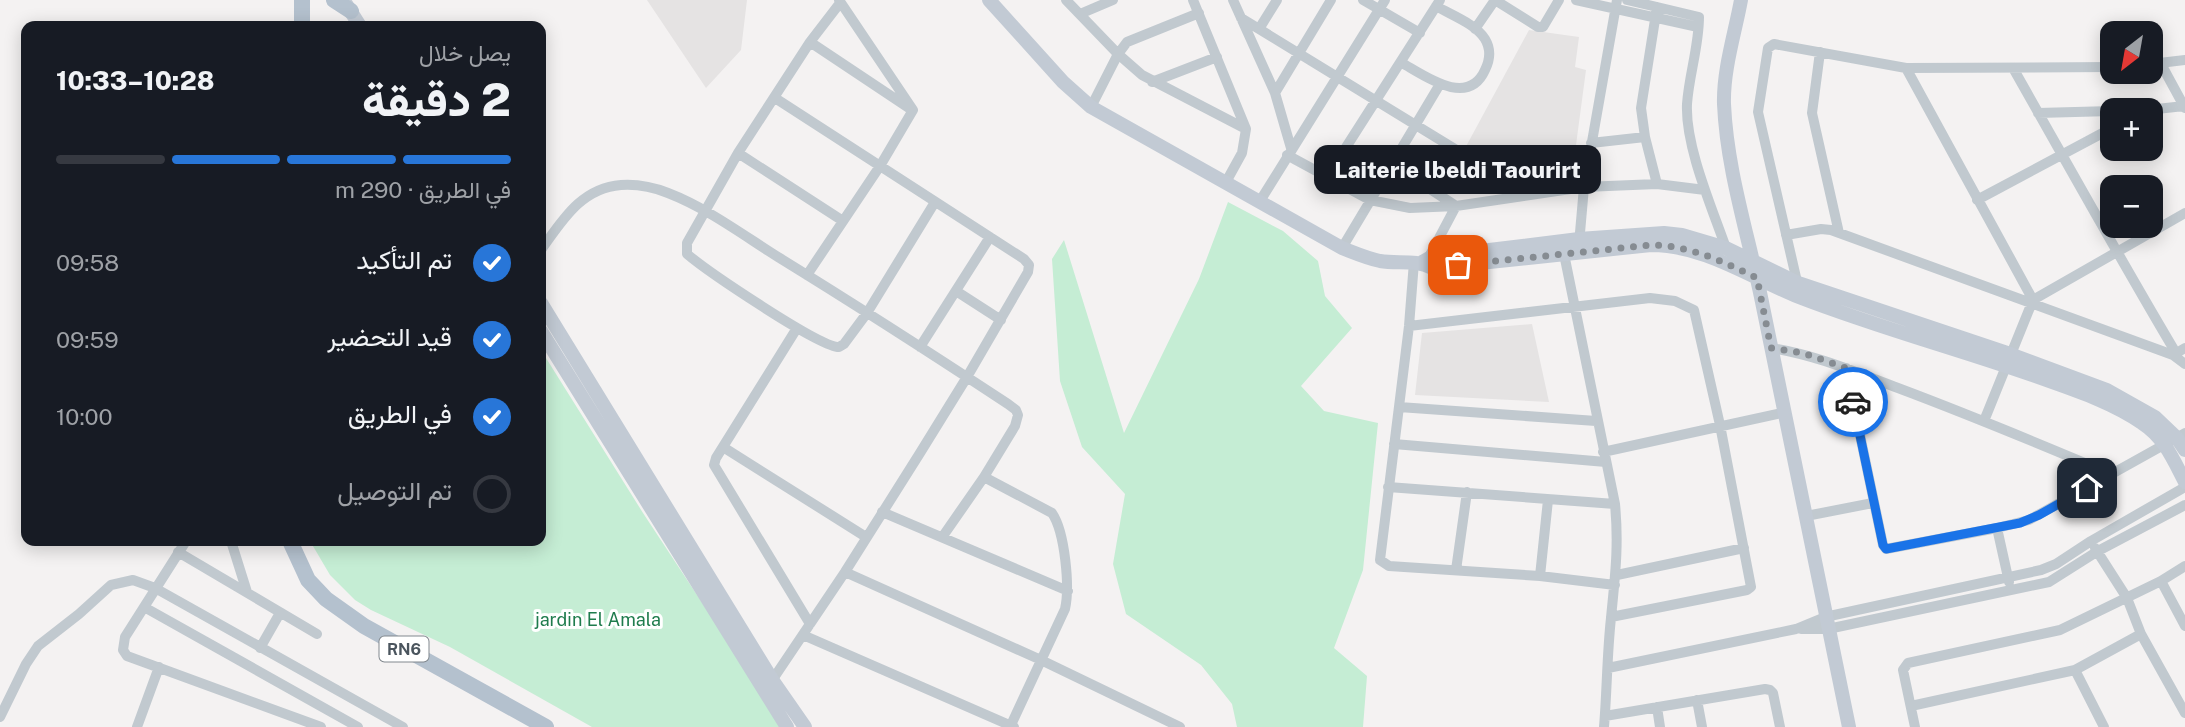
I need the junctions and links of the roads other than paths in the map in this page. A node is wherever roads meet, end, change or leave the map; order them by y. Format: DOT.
graph roads {
  1 [pos="334,0"];
  2 [pos="989,0"];
  3 [pos="1066,0"];
  4 [pos="1113,0"];
  5 [pos="1193,0"];
  6 [pos="1233,0"];
  7 [pos="1277,0"];
  8 [pos="1331,0"];
  9 [pos="1363,0"];
  10 [pos="1385,0"];
  11 [pos="1559,0"];
  12 [pos="1576,0"];
  13 [pos="1627,0"];
  14 [pos="1741,0"];
  15 [pos="840,1"];
  16 [pos="1438,3"];
  17 [pos="1616,5"];
  18 [pos="347,6"];
  19 [pos="1657,7"];
  20 [pos="1379,10"];
  21 [pos="1199,13"];
  22 [pos="1080,14"];
  23 [pos="1241,18"];
  24 [pos="1655,19"];
  25 [pos="357,21"];
  26 [pos="1698,27"];
  27 [pos="1259,29"];
  28 [pos="1475,29"];
  29 [pos="1420,33"];
  30 [pos="810,42"];
  31 [pos="1297,52"];
  32 [pos="1821,52"];
  33 [pos="1118,54"];
  34 [pos="1217,57"];
  35 [pos="2185,60"];
  36 [pos="1402,63"];
  37 [pos="2163,63"];
  38 [pos="2100,67"];
  39 [pos="1906,68"];
  40 [pos="2013,68"];
  41 [pos="2163,75"];
  42 [pos="1338,76"];
  43 [pos="1152,82"];
  44 [pos="1440,84"];
  45 [pos="1275,93"];
  46 [pos="775,98"];
  47 [pos="1377,100"];
  48 [pos="1091,107"];
  49 [pos="2184,107"];
  50 [pos="2163,109"];
  51 [pos="913,110"];
  52 [pos="2100,111"];
  53 [pos="2038,113"];
  54 [pos="1415,124"];
  55 [pos="1246,129"];
  56 [pos="2100,134"];
  57 [pos="1645,137"];
  58 [pos="1591,143"];
  59 [pos="1289,152"];
  60 [pos="738,153"];
  61 [pos="2063,154"];
  62 [pos="1468,157"];
  63 [pos="1392,164"];
  64 [pos="880,166"];
  65 [pos="1328,177"];
  66 [pos="1226,182"];
  67 [pos="1657,184"];
  68 [pos="1584,187"];
  69 [pos="1705,190"];
  70 [pos="1370,200"];
  71 [pos="1977,200"];
  72 [pos="1260,201"];
  73 [pos="935,202"];
  74 [pos="1456,206"];
  75 [pos="704,211"];
  76 [pos="2185,213"];
  77 [pos="843,221"];
  78 [pos="1839,233"];
  79 [pos="1786,235"];
  80 [pos="989,237"];
  81 [pos="546,243"];
  82 [pos="1342,247"];
  83 [pos="1571,247"];
  84 [pos="1726,248"];
  85 [pos="2116,252"];
  86 [pos="1425,262"];
  87 [pos="1754,262"];
  88 [pos="1731,265"];
  89 [pos="807,275"];
  90 [pos="1757,278"];
  91 [pos="1799,290"];
  92 [pos="956,291"];
  93 [pos="2032,302"];
  94 [pos="1573,307"];
  95 [pos="546,313"];
  96 [pos="867,313"];
  97 [pos="1001,320"];
  98 [pos="1409,326"];
  99 [pos="797,328"];
  100 [pos="546,337"];
  101 [pos="920,347"];
  102 [pos="1771,348"];
  103 [pos="2178,352"];
  104 [pos="2008,360"];
  105 [pos="2185,364"];
  106 [pos="1846,368"];
  107 [pos="575,372"];
  108 [pos="967,377"];
  109 [pos="1399,407"];
  110 [pos="1783,413"];
  111 [pos="1596,421"];
  112 [pos="1984,421"];
  113 [pos="1720,425"];
  114 [pos="2178,441"];
  115 [pos="1394,444"];
  116 [pos="723,447"];
  117 [pos="1604,457"];
  118 [pos="2111,474"];
  119 [pos="984,477"];
  120 [pos="2185,484"];
  121 [pos="1388,487"];
  122 [pos="1467,492"];
  123 [pos="1548,500"];
  124 [pos="1873,503"];
  125 [pos="1615,504"];
  126 [pos="2185,505"];
  127 [pos="882,512"];
  128 [pos="1805,516"];
  129 [pos="1997,528"];
  130 [pos="866,537"];
  131 [pos="943,537"];
  132 [pos="2091,541"];
  133 [pos="182,546"];
  134 [pos="233,546"];
  135 [pos="292,546"];
  136 [pos="1744,548"];
  137 [pos="2098,551"];
  138 [pos="178,552"];
  139 [pos="2185,566"];
  140 [pos="1456,570"];
  141 [pos="845,572"];
  142 [pos="1540,576"];
  143 [pos="2008,578"];
  144 [pos="1616,580"];
  145 [pos="2161,581"];
  146 [pos="155,589"];
  147 [pos="2010,590"];
  148 [pos="1068,591"];
  149 [pos="247,592"];
  150 [pos="2127,598"];
  151 [pos="144,607"];
  152 [pos="280,613"];
  153 [pos="1611,617"];
  154 [pos="1826,623"];
  155 [pos="810,624"];
  156 [pos="2185,626"];
  157 [pos="317,634"];
  158 [pos="2141,634"];
  159 [pos="803,635"];
  160 [pos="260,648"];
  161 [pos="1041,660"];
  162 [pos="159,667"];
  163 [pos="1608,668"];
  164 [pos="2076,670"];
  165 [pos="767,684"];
  166 [pos="1697,700"];
  167 [pos="1911,706"];
  168 [pos="1657,707"];
  169 [pos="370,709"];
  170 [pos="2185,713"];
  171 [pos="0,717"];
  172 [pos="1604,721"];
  173 [pos="1012,726"];
  174 [pos="137,727"];
  175 [pos="321,727"];
  176 [pos="359,727"];
  177 [pos="403,727"];
  178 [pos="546,727"];
  179 [pos="787,727"];
  180 [pos="805,727"];
  181 [pos="1180,727"];
  182 [pos="1660,727"];
  183 [pos="1702,727"];
  184 [pos="1780,727"];
  185 [pos="1849,727"];
  186 [pos="1915,727"];
  187 [pos="2104,727"];
  1 -- 18 [label="main road"];
  2 -- 48 [label="street"];
  3 -- 22 [label="street"];
  4 -- 22 [label="street"];
  5 -- 21 [label="street"];
  6 -- 23 [label="street"];
  7 -- 27 [label="street"];
  8 -- 31 [label="street"];
  9 -- 20 [label="street"];
  10 -- 20 [label="street"];
  11 -- 28 [label="street"];
  12 -- 17 [label="street"];
  13 -- 19 [label="street"];
  14 -- 87 [label="street"];
  15 -- 30 [label="street"];
  15 -- 51 [label="street"];
  16 -- 28 [label="street"];
  16 -- 29 [label="street"];
  17 -- 24 [label="street"];
  17 -- 58 [label="street"];
  18 -- 25 [label="street"];
  19 -- 24 [label="street"];
  19 -- 26 [label="street"];
  20 -- 29 [label="street"];
  20 -- 42 [label="street"];
  21 -- 33 [label="street"];
  21 -- 34 [label="street"];
  22 -- 33 [label="street"];
  23 -- 27 [label="street"];
  23 -- 45 [label="street"];
  24 -- 26 [label="street"];
  24 -- 57 [label="street"];
  26 -- 69 [label="street"];
  27 -- 31 [label="street"];
  28 -- 44 [label="street"];
  29 -- 36 [label="street"];
  30 -- 46 [label="street"];
  30 -- 51 [label="street"];
  31 -- 42 [label="street"];
  31 -- 45 [label="street"];
  32 -- 39 [label="street"];
  32 -- 78 [label="street"];
  32 -- 79 [label="street"];
  33 -- 43 [label="street"];
  33 -- 48 [label="street"];
  34 -- 43 [label="street"];
  34 -- 55 [label="street"];
  35 -- 37 [label="street"];
  36 -- 44 [label="street"];
  36 -- 47 [label="street"];
  38 -- 40 [label="street"];
  39 -- 40 [label="street"];
  39 -- 71 [label="street"];
  40 -- 53 [label="street"];
  41 -- 49 [label="street"];
  42 -- 47 [label="street"];
  42 -- 59 [label="street"];
  43 -- 55 [label="street"];
  44 -- 54 [label="street"];
  45 -- 59 [label="street"];
  46 -- 60 [label="street"];
  46 -- 64 [label="street"];
  47 -- 54 [label="street"];
  47 -- 65 [label="street"];
  48 -- 66 [label="street"];
  49 -- 50 [label="street"];
  51 -- 64 [label="street"];
  52 -- 53 [label="street"];
  53 -- 61 [label="street"];
  54 -- 62 [label="street"];
  54 -- 63 [label="street"];
  55 -- 66 [label="street"];
  56 -- 61 [label="street"];
  57 -- 58 [label="street"];
  57 -- 67 [label="street"];
  58 -- 68 [label="street"];
  59 -- 65 [label="street"];
  59 -- 72 [label="street"];
  60 -- 75 [label="street"];
  60 -- 77 [label="street"];
  61 -- 71 [label="street"];
  61 -- 85 [label="street"];
  63 -- 70 [label="street"];
  63 -- 74 [label="street"];
  64 -- 73 [label="street"];
  64 -- 77 [label="street"];
  65 -- 70 [label="street"];
  66 -- 72 [label="street"];
  67 -- 68 [label="street"];
  67 -- 69 [label="street"];
  68 -- 74 [label="street"];
  68 -- 83 [label="street"];
  69 -- 84 [label="street"];
  70 -- 74 [label="street"];
  70 -- 82 [label="street"];
  71 -- 93 [label="street"];
  72 -- 82 [label="street"];
  73 -- 80 [label="street"];
  73 -- 96 [label="street"];
  74 -- 86 [label="street"];
  75 -- 81 [label="street"];
  75 -- 89 [label="street"];
  75 -- 99 [label="street"];
  76 -- 85 [label="street"];
  77 -- 89 [label="street"];
  78 -- 79 [label="street"];
  78 -- 93 [label="street"];
  79 -- 91 [label="street"];
  80 -- 92 [label="street"];
  80 -- 97 [label="street"];
  82 -- 86 [label="street"];
  83 -- 84 [label="street"];
  83 -- 86 [label="street"];
  83 -- 88 [label="street"];
  83 -- 94 [label="street"];
  84 -- 87 [label="street"];
  84 -- 88 [label="street"];
  85 -- 93 [label="street"];
  85 -- 103 [label="street"];
  86 -- 98 [label="street"];
  87 -- 90 [label="street"];
  87 -- 91 [label="street"];
  88 -- 90 [label="street"];
  89 -- 96 [label="street"];
  90 -- 91 [label="street"];
  90 -- 102 [label="street"];
  91 -- 104 [label="street"];
  92 -- 97 [label="street"];
  92 -- 101 [label="street"];
  93 -- 103 [label="street"];
  93 -- 104 [label="street"];
  94 -- 98 [label="street"];
  94 -- 111 [label="street"];
  94 -- 113 [label="street"];
  95 -- 107 [label="street"];
  96 -- 99 [label="street"];
  96 -- 101 [label="street"];
  97 -- 108 [label="street"];
  98 -- 109 [label="street"];
  99 -- 116 [label="street"];
  100 -- 107 [label="street"];
  101 -- 108 [label="street"];
  102 -- 106 [label="street"];
  102 -- 110 [label="street"];
  103 -- 105 [label="street"];
  104 -- 112 [label="street"];
  104 -- 114 [label="street"];
  106 -- 112 [label="street"];
  106 -- 124 [label="street"];
  107 -- 165 [label="street"];
  108 -- 119 [label="street"];
  108 -- 127 [label="street"];
  109 -- 111 [label="street"];
  109 -- 115 [label="street"];
  110 -- 113 [label="street"];
  110 -- 128 [label="street"];
  111 -- 117 [label="street"];
  112 -- 118 [label="street"];
  113 -- 117 [label="street"];
  113 -- 136 [label="street"];
  114 -- 118 [label="street"];
  114 -- 120 [label="street"];
  115 -- 117 [label="street"];
  115 -- 121 [label="street"];
  116 -- 130 [label="street"];
  116 -- 155 [label="street"];
  117 -- 125 [label="street"];
  118 -- 129 [label="street"];
  119 -- 131 [label="street"];
  119 -- 148 [label="street"];
  120 -- 132 [label="street"];
  121 -- 122 [label="street"];
  121 -- 140 [label="street"];
  122 -- 123 [label="street"];
  122 -- 140 [label="street"];
  123 -- 125 [label="street"];
  123 -- 142 [label="street"];
  124 -- 128 [label="street"];
  124 -- 129 [label="street"];
  125 -- 144 [label="street"];
  126 -- 137 [label="street"];
  127 -- 130 [label="street"];
  127 -- 131 [label="street"];
  128 -- 154 [label="street"];
  129 -- 143 [label="street"];
  130 -- 141 [label="street"];
  131 -- 148 [label="street"];
  132 -- 137 [label="street"];
  132 -- 143 [label="street"];
  133 -- 138 [label="street"];
  134 -- 149 [label="street"];
  135 -- 178 [label="main road, RN6"];
  136 -- 144 [label="street"];
  136 -- 153 [label="street"];
  137 -- 147 [label="street"];
  137 -- 150 [label="street"];
  138 -- 146 [label="street"];
  138 -- 149 [label="street"];
  139 -- 145 [label="street"];
  140 -- 142 [label="street"];
  141 -- 155 [label="street"];
  141 -- 161 [label="street"];
  142 -- 144 [label="street"];
  143 -- 147 [label="street"];
  143 -- 154 [label="street"];
  144 -- 153 [label="street"];
  145 -- 150 [label="street"];
  145 -- 156 [label="street"];
  146 -- 151 [label="street"];
  146 -- 160 [label="street"];
  146 -- 171 [label="street"];
  147 -- 154 [label="street"];
  148 -- 161 [label="street"];
  149 -- 152 [label="street"];
  150 -- 158 [label="street"];
  150 -- 167 [label="street"];
  151 -- 162 [label="street"];
  151 -- 176 [label="street"];
  152 -- 157 [label="street"];
  152 -- 160 [label="street"];
  153 -- 163 [label="street"];
  154 -- 163 [label="street"];
  154 -- 185 [label="street"];
  155 -- 159 [label="street"];
  158 -- 164 [label="street"];
  158 -- 170 [label="street"];
  159 -- 165 [label="street"];
  159 -- 173 [label="street"];
  160 -- 169 [label="street"];
  161 -- 173 [label="street"];
  161 -- 181 [label="street"];
  162 -- 174 [label="street"];
  162 -- 175 [label="street"];
  163 -- 172 [label="street"];
  164 -- 167 [label="street"];
  164 -- 187 [label="street"];
  165 -- 179 [label="street"];
  165 -- 180 [label="street"];
  166 -- 168 [label="street"];
  166 -- 183 [label="street"];
  166 -- 184 [label="street"];
  167 -- 186 [label="street"];
  168 -- 172 [label="street"];
  168 -- 182 [label="street"];
  169 -- 176 [label="street"];
  169 -- 177 [label="street"];
}
